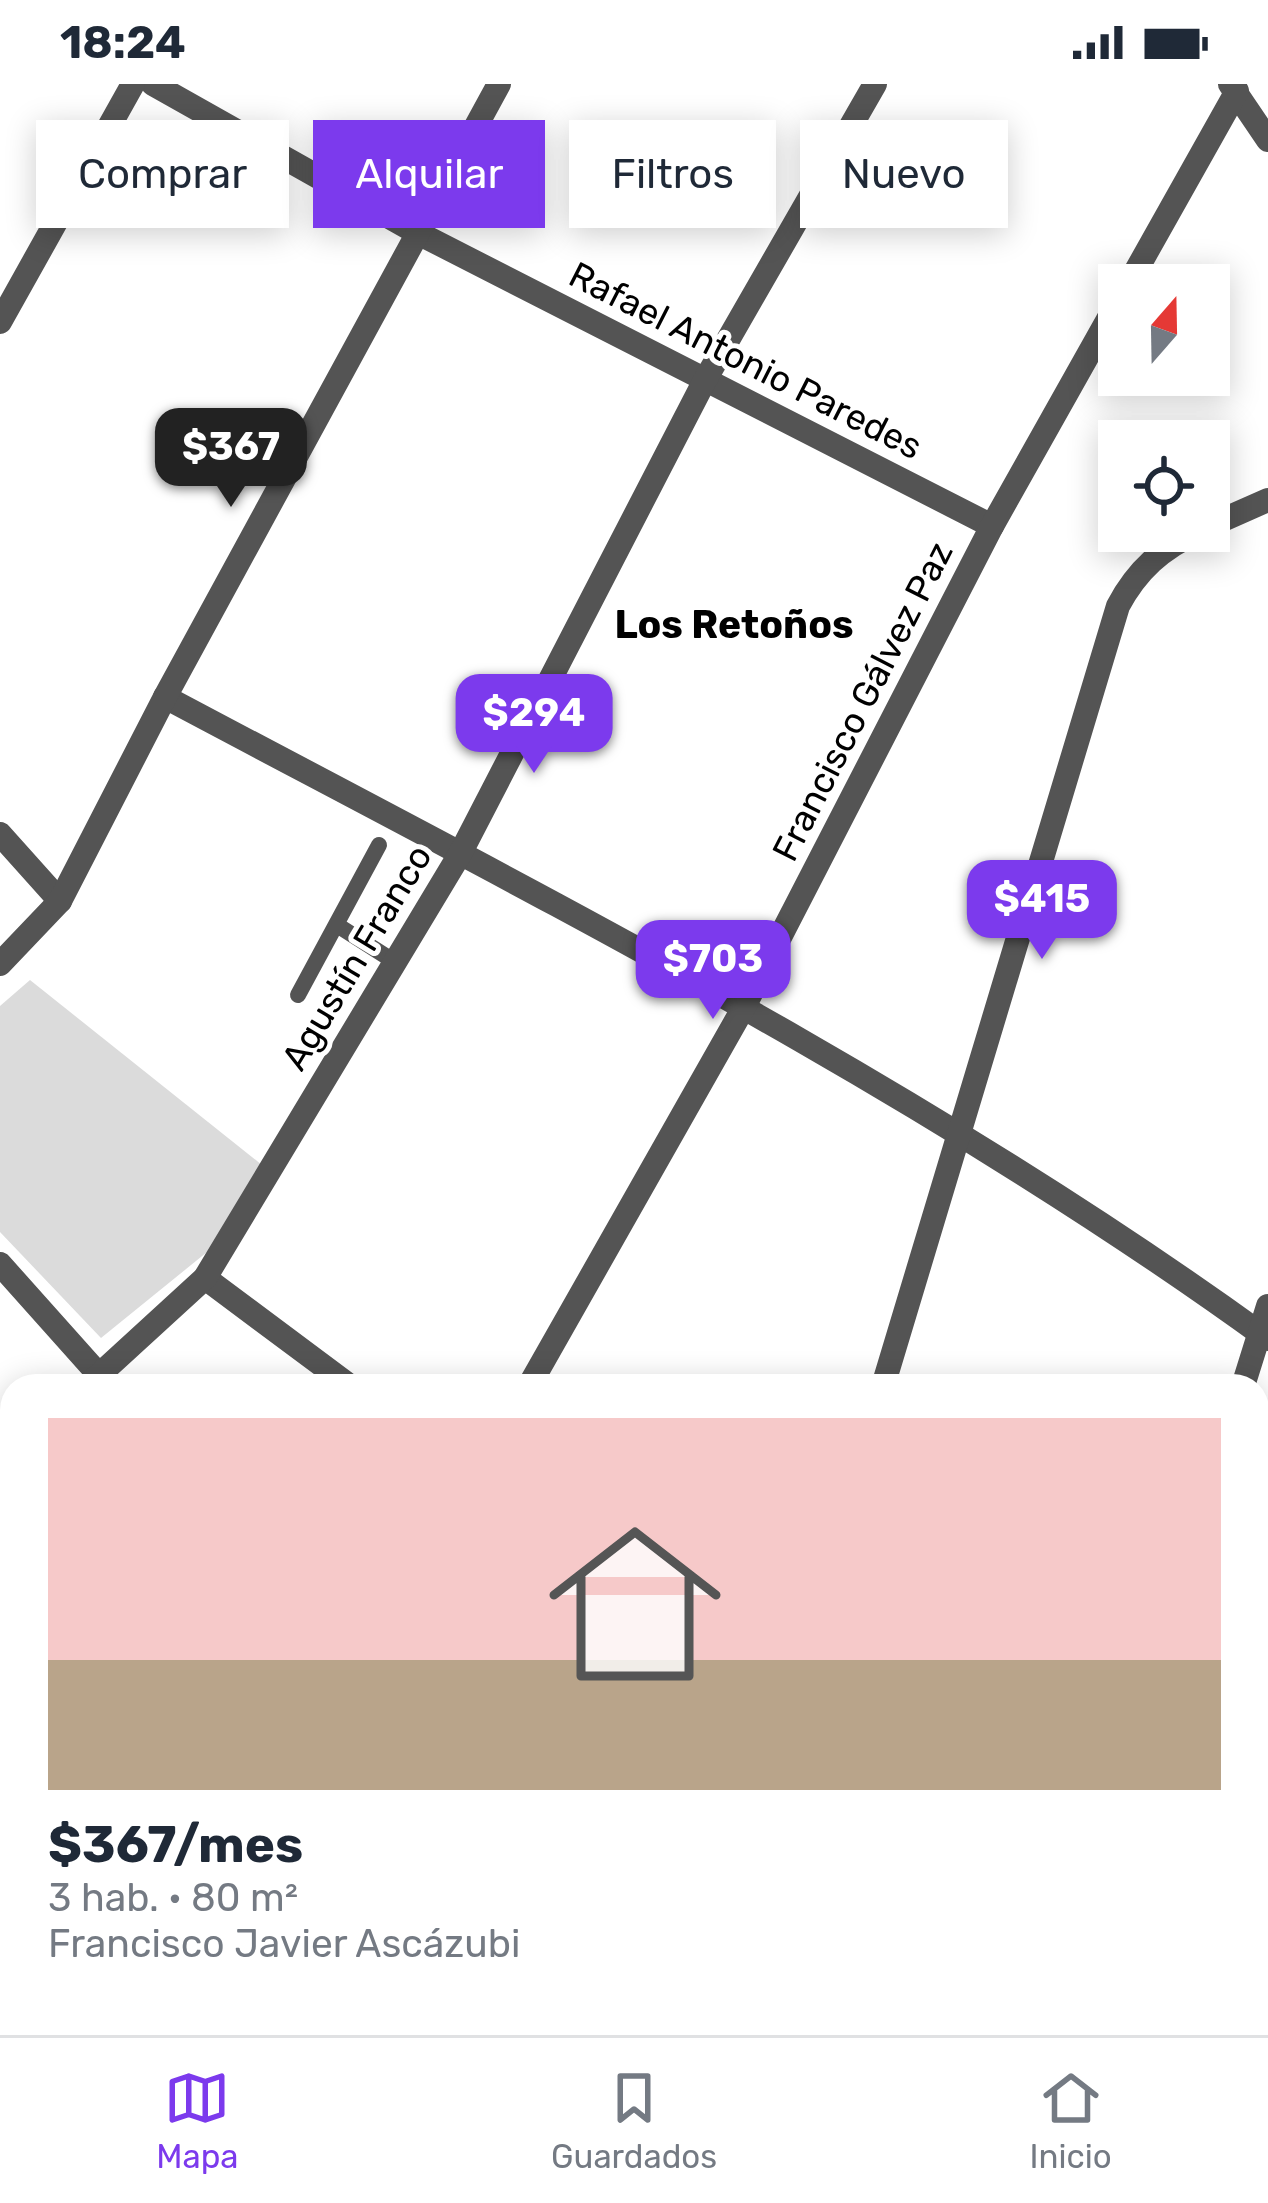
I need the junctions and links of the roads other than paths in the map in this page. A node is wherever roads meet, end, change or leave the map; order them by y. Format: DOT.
graph roads {
  1 [pos="133,84"];
  2 [pos="153,84"];
  3 [pos="499,84"];
  4 [pos="875,84"];
  5 [pos="1233,88"];
  6 [pos="1268,140"];
  7 [pos="416,232"];
  8 [pos="1139,264"];
  9 [pos="0,322"];
  10 [pos="1098,337"];
  11 [pos="705,380"];
  12 [pos="1268,500"];
  13 [pos="1230,517"];
  14 [pos="992,526"];
  15 [pos="1167,552"];
  16 [pos="164,697"];
  17 [pos="0,834"];
  18 [pos="379,845"];
  19 [pos="460,854"];
  20 [pos="60,901"];
  21 [pos="337,925"];
  22 [pos="395,962"];
  23 [pos="0,964"];
  24 [pos="298,995"];
  25 [pos="746,1005"];
  26 [pos="959,1133"];
  27 [pos="0,1264"];
  28 [pos="205,1279"];
  29 [pos="1268,1306"];
  30 [pos="1264,1336"];
  31 [pos="88,1374"];
  32 [pos="102,1374"];
  33 [pos="334,1374"];
  34 [pos="536,1374"];
  35 [pos="887,1374"];
  36 [pos="1248,1374"];
  1 -- 9 [label="street"];
  2 -- 7 [label="street, Rafael Antonio Paredes"];
  3 -- 7 [label="street"];
  4 -- 11 [label="street, Agustín Franco"];
  5 -- 6 [label="street"];
  5 -- 8 [label="street"];
  7 -- 11 [label="street, Rafael Antonio Paredes"];
  7 -- 16 [label="street"];
  10 -- 14 [label="street, Francisco Gálvez Paz"];
  11 -- 14 [label="street, Rafael Antonio Paredes"];
  11 -- 19 [label="street, Agustín Franco"];
  12 -- 13 [label="street"];
  14 -- 25 [label="street, Francisco Gálvez Paz"];
  15 -- 26 [label="street"];
  16 -- 19 [label="street"];
  16 -- 20 [label="street"];
  17 -- 20 [label="street"];
  18 -- 21 [label="lane"];
  19 -- 22 [label="street, Agustín Franco"];
  19 -- 25 [label="street"];
  20 -- 23 [label="street"];
  21 -- 22 [label="lane"];
  21 -- 24 [label="lane"];
  22 -- 28 [label="street, Agustín Franco"];
  25 -- 26 [label="street"];
  25 -- 34 [label="street, Francisco Gálvez Paz"];
  26 -- 30 [label="street"];
  26 -- 35 [label="street"];
  27 -- 31 [label="street"];
  28 -- 32 [label="street, Agustín Franco"];
  28 -- 33 [label="street"];
  29 -- 30 [label="street"];
  30 -- 36 [label="street"];
}
